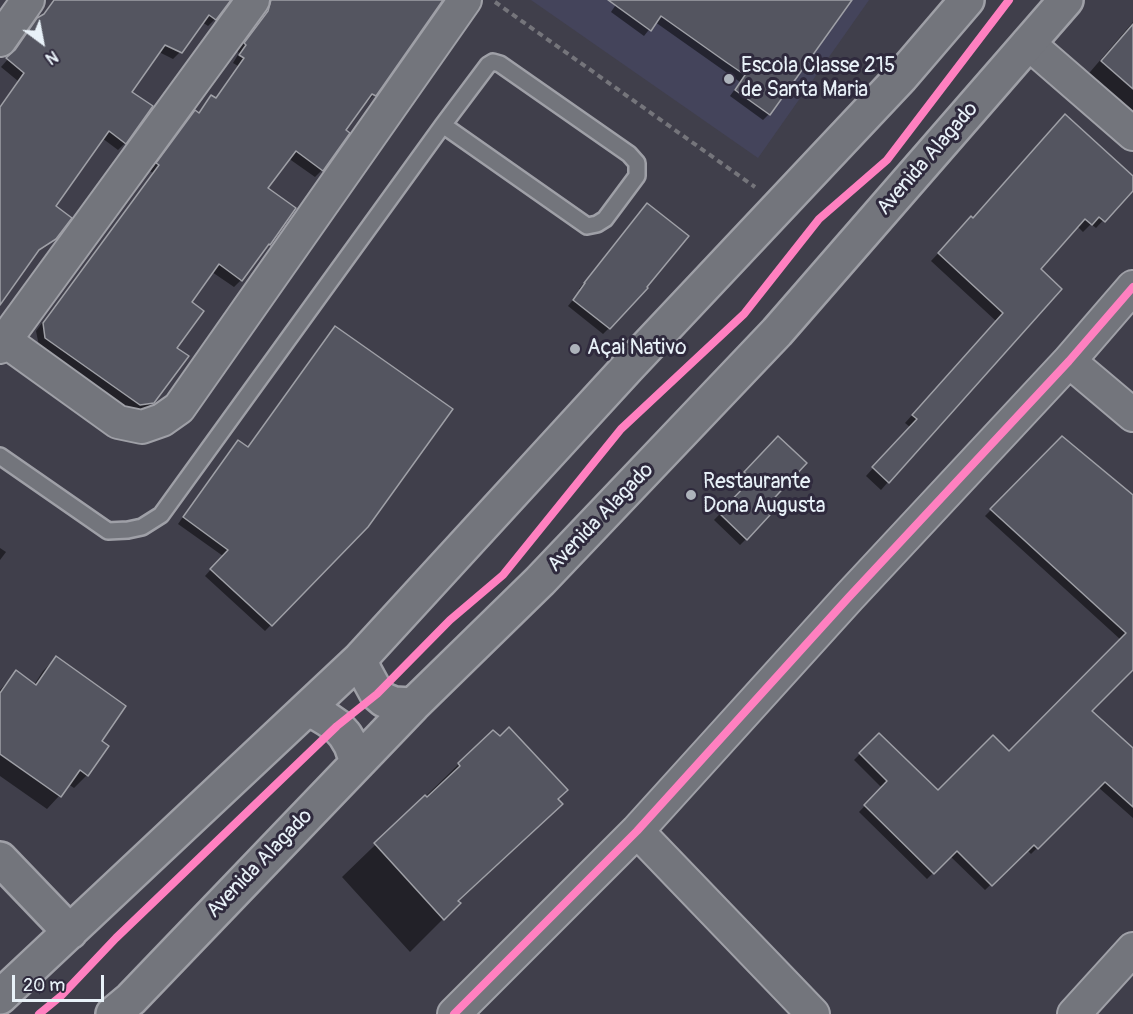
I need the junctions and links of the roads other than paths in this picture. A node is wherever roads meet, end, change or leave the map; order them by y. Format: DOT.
graph roads {
  1 [pos="28,0"];
  2 [pos="252,0"];
  3 [pos="465,0"];
  4 [pos="966,0"];
  5 [pos="1065,0"];
  6 [pos="0,40"];
  7 [pos="1028,43"];
  8 [pos="443,125"];
  9 [pos="1133,134"];
  10 [pos="1133,287"];
  11 [pos="2,341"];
  12 [pos="1069,361"];
  13 [pos="1133,415"];
  14 [pos="0,456"];
  15 [pos="360,659"];
  16 [pos="413,705"];
  17 [pos="306,711"];
  18 [pos="357,762"];
  19 [pos="637,831"];
  20 [pos="0,859"];
  21 [pos="70,932"];
  22 [pos="1133,949"];
  23 [pos="0,998"];
  24 [pos="130,1009"];
  25 [pos="454,1014"];
  26 [pos="813,1014"];
  27 [pos="1074,1014"];
  1 -- 6 [label="street"];
  2 -- 11 [label="street"];
  3 -- 11 [label="street"];
  4 -- 15 [label="main road"];
  5 -- 7 [label="main road, Avenida Alagado"];
  7 -- 9 [label="street"];
  7 -- 16 [label="main road, Avenida Alagado"];
  8 -- 8 [label="lane"];
  8 -- 14 [label="lane"];
  10 -- 12 [label="street"];
  12 -- 13 [label="street"];
  12 -- 19 [label="street"];
  15 -- 16 [label="main road"];
  15 -- 17 [label="main road"];
  16 -- 18 [label="main road, Avenida Alagado"];
  17 -- 18 [label="main road"];
  17 -- 21 [label="main road"];
  18 -- 24 [label="main road, Avenida Alagado"];
  19 -- 25 [label="street"];
  19 -- 26 [label="street"];
  20 -- 21 [label="main road"];
  21 -- 23 [label="main road"];
  22 -- 27 [label="street"];
}
